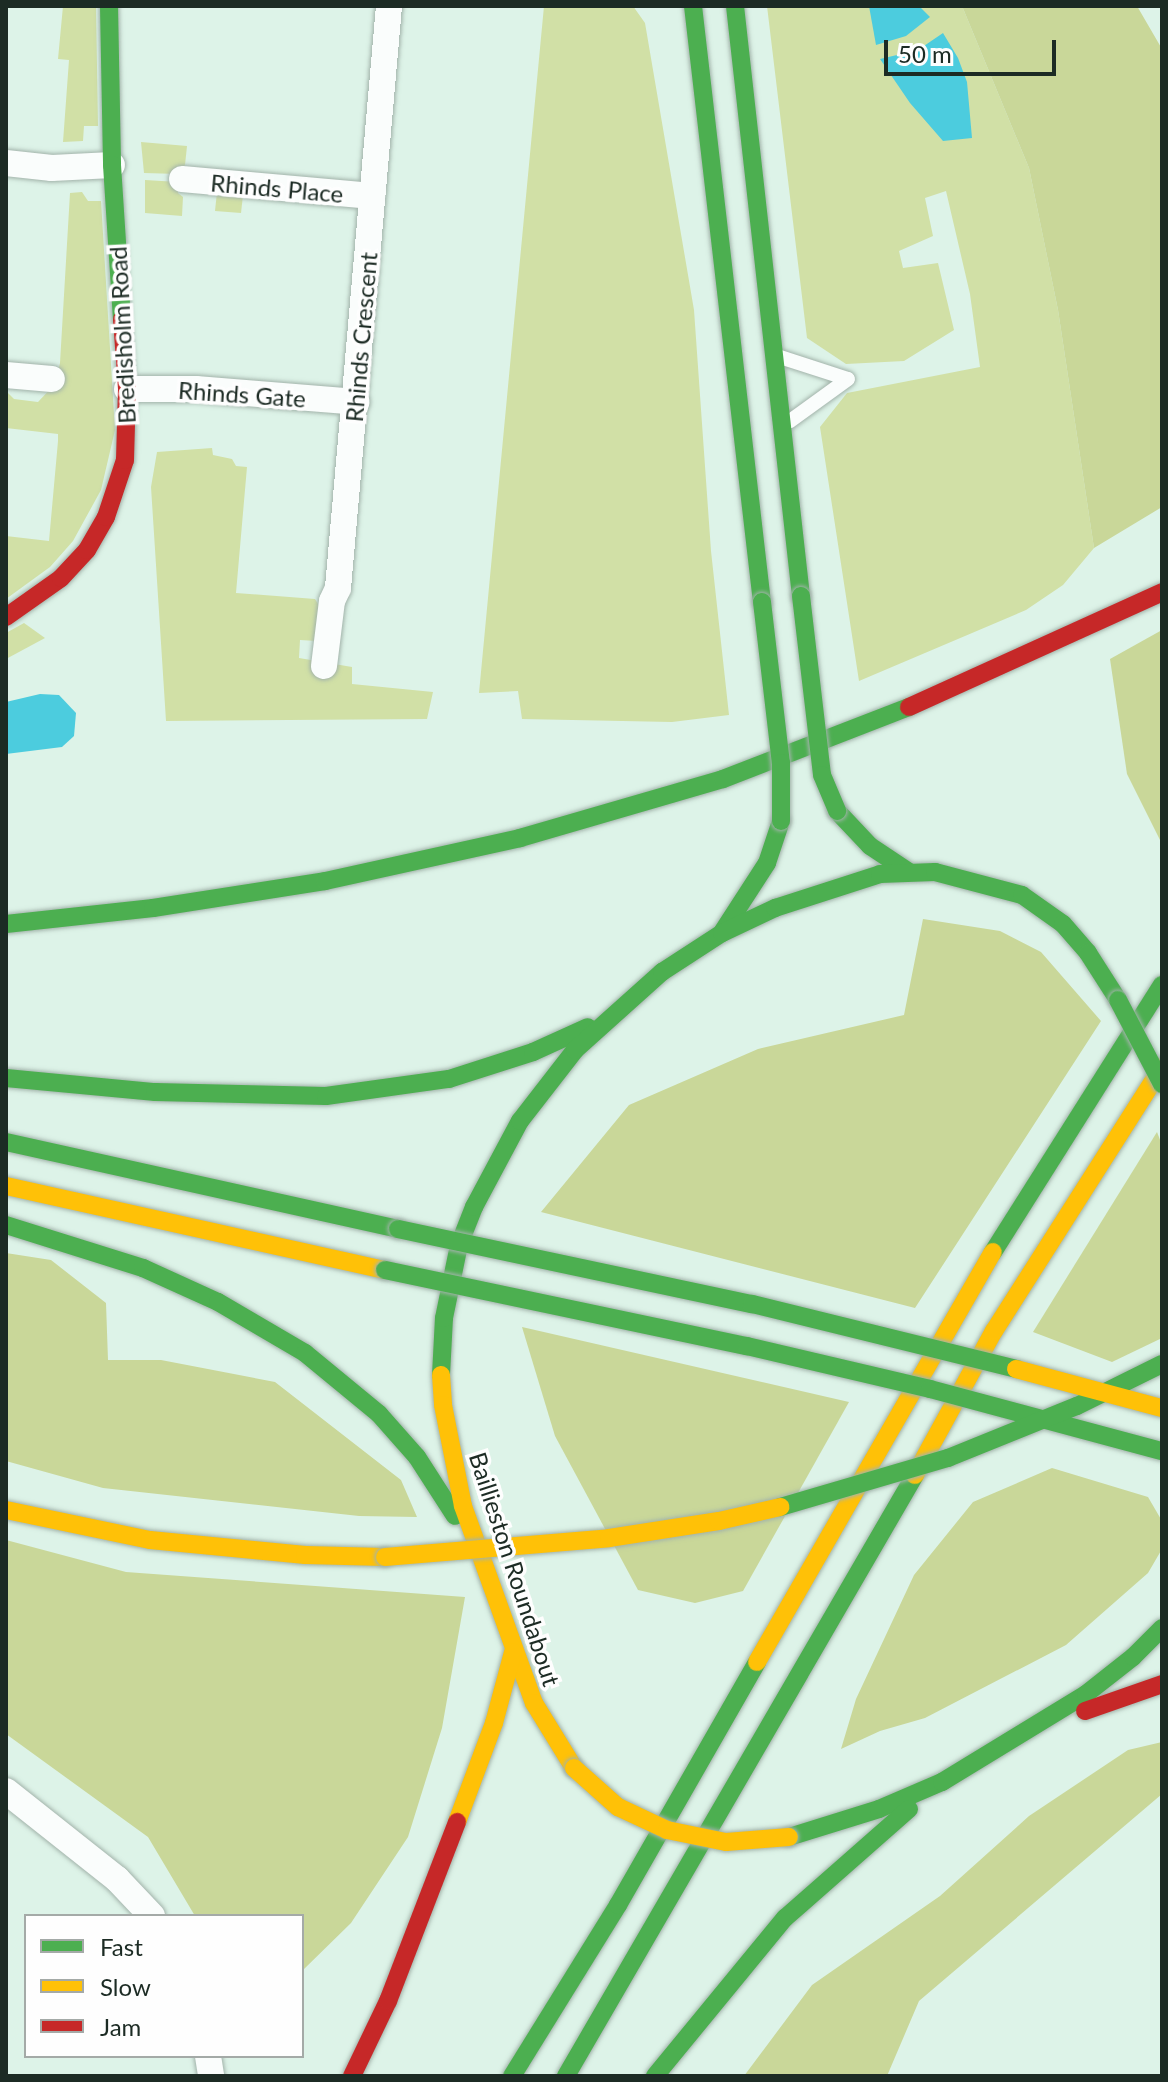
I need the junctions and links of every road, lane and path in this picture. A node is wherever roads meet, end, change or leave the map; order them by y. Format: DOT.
graph roads {
  1 [pos="109,6"];
  2 [pos="389,6"];
  3 [pos="693,6"];
  4 [pos="735,6"];
  5 [pos="6,163"];
  6 [pos="112,165"];
  7 [pos="182,179"];
  8 [pos="372,196"];
  9 [pos="776,356"];
  10 [pos="6,375"];
  11 [pos="52,379"];
  12 [pos="127,389"];
  13 [pos="356,402"];
  14 [pos="783,426"];
  15 [pos="1162,592"];
  16 [pos="6,617"];
  17 [pos="324,666"];
  18 [pos="909,872"];
  19 [pos="6,924"];
  20 [pos="722,933"];
  21 [pos="1162,985"];
  22 [pos="610,1016"];
  23 [pos="1162,1067"];
  24 [pos="6,1078"];
  25 [pos="1162,1084"];
  26 [pos="6,1142"];
  27 [pos="6,1186"];
  28 [pos="6,1225"];
  29 [pos="1162,1364"];
  30 [pos="1162,1408"];
  31 [pos="1162,1451"];
  32 [pos="6,1510"];
  33 [pos="487,1578"];
  34 [pos="1162,1628"];
  35 [pos="513,1652"];
  36 [pos="1162,1684"];
  37 [pos="1032,1729"];
  38 [pos="942,1782"];
  39 [pos="6,1791"];
  40 [pos="150,1914"];
  41 [pos="352,2076"];
  42 [pos="512,2076"];
  43 [pos="566,2076"];
  44 [pos="655,2076"];
  1 -- 6 [label="main road, Bredisholm Road"];
  2 -- 8 [label="street, Rhinds Crescent"];
  3 -- 20 [label="main road, bridge"];
  4 -- 9 [label="main road"];
  5 -- 6 [label="street"];
  6 -- 12 [label="main road, Bredisholm Road"];
  7 -- 8 [label="street, Rhinds Place"];
  8 -- 13 [label="street, Rhinds Crescent"];
  9 -- 14 [label="main road"];
  9 -- 14 [label="lane"];
  10 -- 11 [label="street"];
  12 -- 13 [label="street, Rhinds Gate"];
  12 -- 16 [label="main road, Bredisholm Road"];
  13 -- 17 [label="street, Rhinds Crescent"];
  14 -- 18 [label="main road, bridge"];
  15 -- 19 [label="main road"];
  18 -- 20 [label="main road, Baillieston Roundabout"];
  18 -- 25 [label="main road, Baillieston Roundabout, bridge"];
  20 -- 22 [label="main road, Baillieston Roundabout"];
  21 -- 42 [label="main road"];
  22 -- 24 [label="main road"];
  22 -- 33 [label="main road, Baillieston Roundabout"];
  23 -- 43 [label="main road"];
  26 -- 30 [label="main road, bridge"];
  27 -- 31 [label="main road, bridge"];
  28 -- 33 [label="main road"];
  29 -- 32 [label="main road, bridge"];
  33 -- 35 [label="main road, Baillieston Roundabout"];
  34 -- 37 [label="main road, Baillieston Roundabout"];
  35 -- 38 [label="main road, Baillieston Roundabout, bridge"];
  35 -- 41 [label="main road"];
  36 -- 37 [label="main road"];
  37 -- 38 [label="main road, Baillieston Roundabout"];
  38 -- 44 [label="main road"];
  39 -- 40 [label="street"];
}
